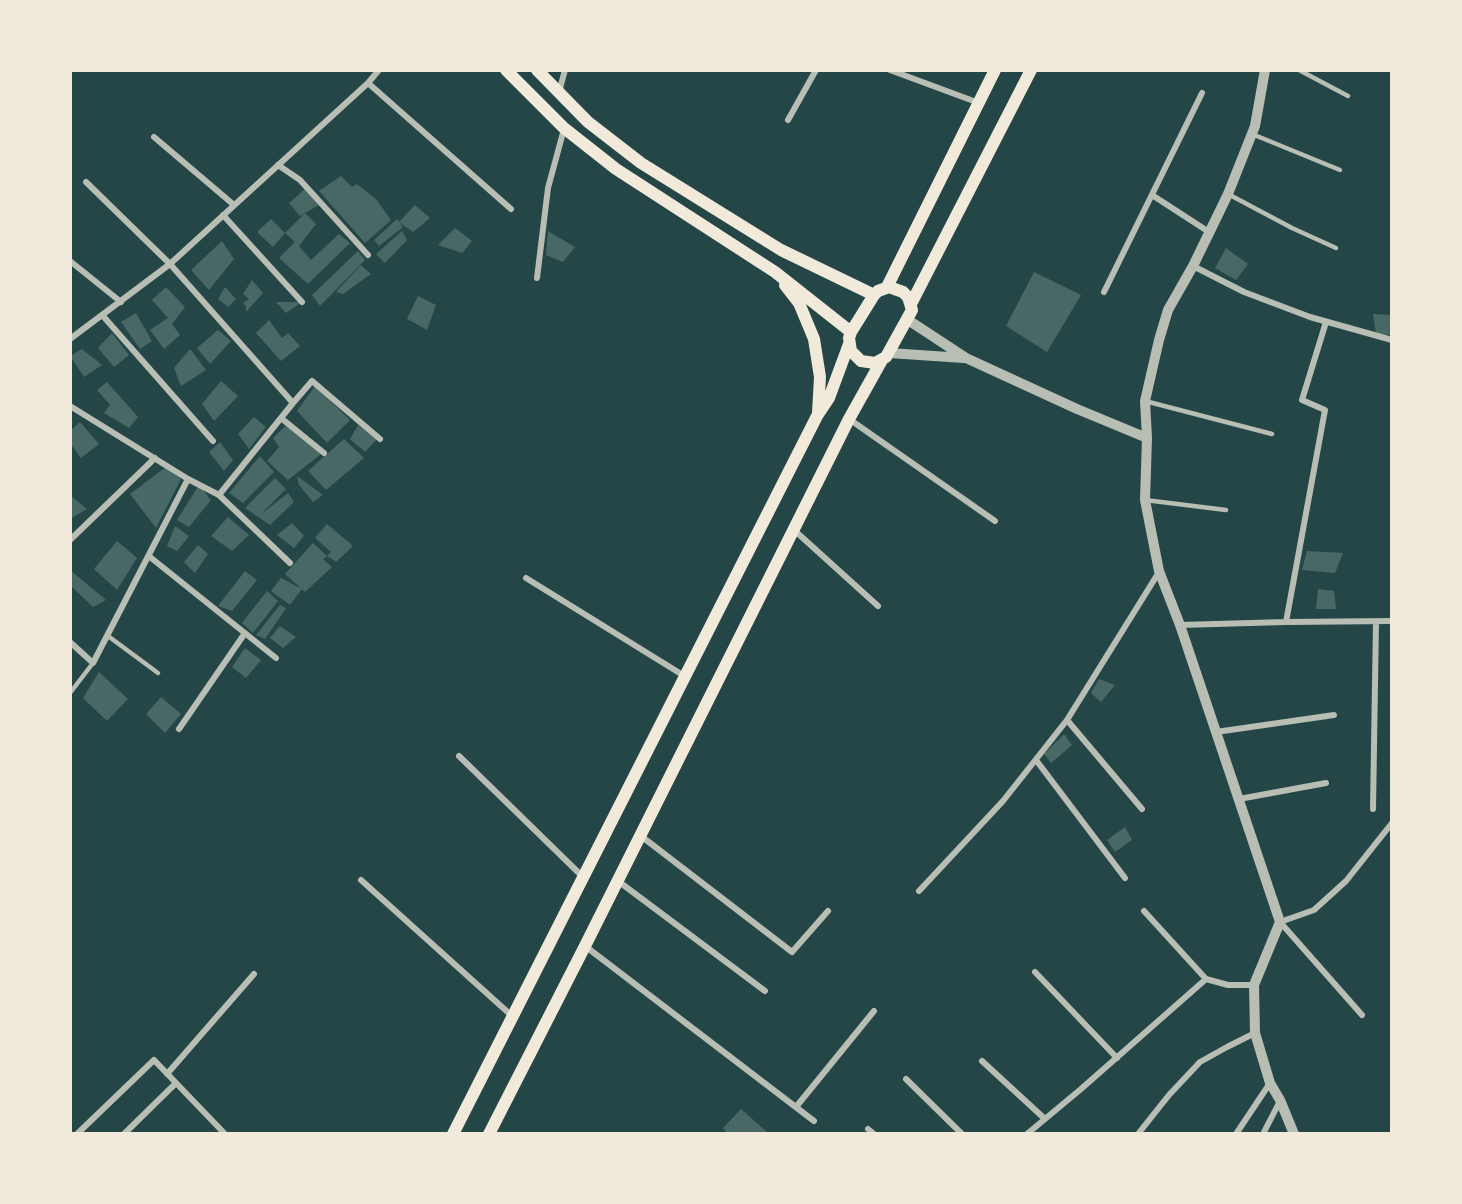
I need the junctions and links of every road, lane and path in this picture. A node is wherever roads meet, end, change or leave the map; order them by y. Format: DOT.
graph roads {
  1 [pos="379,70"];
  2 [pos="507,70"];
  3 [pos="537,70"];
  4 [pos="565,70"];
  5 [pos="816,70"];
  6 [pos="890,70"];
  7 [pos="995,70"];
  8 [pos="1031,70"];
  9 [pos="1265,70"];
  10 [pos="1299,70"];
  11 [pos="368,83"];
  12 [pos="559,92"];
  13 [pos="1202,93"];
  14 [pos="1348,96"];
  15 [pos="979,103"];
  16 [pos="788,120"];
  17 [pos="564,128"];
  18 [pos="1252,134"];
  19 [pos="154,137"];
  20 [pos="278,165"];
  21 [pos="1340,170"];
  22 [pos="86,182"];
  23 [pos="1228,194"];
  24 [pos="1152,195"];
  25 [pos="234,205"];
  26 [pos="511,209"];
  27 [pos="223,215"];
  28 [pos="1209,232"];
  29 [pos="1336,248"];
  30 [pos="368,255"];
  31 [pos="70,261"];
  32 [pos="170,264"];
  33 [pos="1193,266"];
  34 [pos="776,273"];
  35 [pos="537,279"];
  36 [pos="887,288"];
  37 [pos="1104,292"];
  38 [pos="874,295"];
  39 [pos="121,302"];
  40 [pos="302,302"];
  41 [pos="911,304"];
  42 [pos="103,316"];
  43 [pos="908,320"];
  44 [pos="1326,322"];
  45 [pos="850,338"];
  46 [pos="70,339"];
  47 [pos="1392,340"];
  48 [pos="886,357"];
  49 [pos="966,358"];
  50 [pos="1145,401"];
  51 [pos="293,403"];
  52 [pos="70,406"];
  53 [pos="818,416"];
  54 [pos="281,418"];
  55 [pos="849,419"];
  56 [pos="1272,434"];
  57 [pos="1147,438"];
  58 [pos="380,439"];
  59 [pos="213,441"];
  60 [pos="324,453"];
  61 [pos="155,458"];
  62 [pos="188,479"];
  63 [pos="219,495"];
  64 [pos="1145,500"];
  65 [pos="1226,510"];
  66 [pos="995,521"];
  67 [pos="794,530"];
  68 [pos="70,540"];
  69 [pos="150,557"];
  70 [pos="290,563"];
  71 [pos="1159,571"];
  72 [pos="526,578"];
  73 [pos="878,606"];
  74 [pos="1392,621"];
  75 [pos="1286,622"];
  76 [pos="1377,622"];
  77 [pos="1180,625"];
  78 [pos="245,633"];
  79 [pos="108,636"];
  80 [pos="70,642"];
  81 [pos="276,658"];
  82 [pos="93,663"];
  83 [pos="158,673"];
  84 [pos="686,677"];
  85 [pos="70,693"];
  86 [pos="1334,715"];
  87 [pos="1067,720"];
  88 [pos="179,729"];
  89 [pos="1216,732"];
  90 [pos="459,756"];
  91 [pos="1036,760"];
  92 [pos="1326,783"];
  93 [pos="1239,800"];
  94 [pos="1142,809"];
  95 [pos="1373,809"];
  96 [pos="1392,823"];
  97 [pos="641,836"];
  98 [pos="584,878"];
  99 [pos="1125,878"];
  100 [pos="361,880"];
  101 [pos="618,881"];
  102 [pos="919,891"];
  103 [pos="828,911"];
  104 [pos="1144,911"];
  105 [pos="1280,922"];
  106 [pos="585,946"];
  107 [pos="1035,972"];
  108 [pos="254,974"];
  109 [pos="1206,978"];
  110 [pos="1254,985"];
  111 [pos="765,991"];
  112 [pos="874,1011"];
  113 [pos="1362,1015"];
  114 [pos="512,1016"];
  115 [pos="1255,1033"];
  116 [pos="1117,1058"];
  117 [pos="982,1061"];
  118 [pos="167,1074"];
  119 [pos="906,1079"];
  120 [pos="176,1083"];
  121 [pos="1270,1083"];
  122 [pos="1280,1100"];
  123 [pos="796,1107"];
  124 [pos="1045,1119"];
  125 [pos="814,1121"];
  126 [pos="868,1129"];
  127 [pos="77,1134"];
  128 [pos="124,1134"];
  129 [pos="225,1134"];
  130 [pos="453,1134"];
  131 [pos="489,1134"];
  132 [pos="874,1134"];
  133 [pos="962,1134"];
  134 [pos="1027,1134"];
  135 [pos="1138,1134"];
  136 [pos="1236,1134"];
  137 [pos="1263,1134"];
  138 [pos="1294,1134"];
  1 -- 11 [label="street"];
  2 -- 17 [label="main road"];
  3 -- 12 [label="main road"];
  4 -- 12 [label="street"];
  5 -- 16 [label="street"];
  6 -- 15 [label="street"];
  7 -- 15 [label="main road"];
  8 -- 41 [label="main road"];
  9 -- 18 [label="street"];
  10 -- 14 [label="lane"];
  11 -- 20 [label="street"];
  11 -- 26 [label="street"];
  12 -- 38 [label="main road"];
  13 -- 24 [label="street"];
  15 -- 36 [label="main road"];
  17 -- 34 [label="main road"];
  17 -- 35 [label="street"];
  18 -- 21 [label="lane"];
  18 -- 23 [label="street"];
  19 -- 25 [label="street"];
  20 -- 25 [label="street"];
  20 -- 30 [label="street"];
  22 -- 32 [label="street"];
  23 -- 28 [label="street"];
  23 -- 29 [label="lane"];
  24 -- 28 [label="street"];
  24 -- 37 [label="street"];
  25 -- 27 [label="street"];
  27 -- 32 [label="street"];
  27 -- 40 [label="street"];
  28 -- 33 [label="street"];
  31 -- 39 [label="street"];
  32 -- 39 [label="street"];
  32 -- 51 [label="street"];
  33 -- 44 [label="street"];
  33 -- 50 [label="street"];
  34 -- 45 [label="main road"];
  34 -- 53 [label="main road"];
  36 -- 38 [label="main road"];
  36 -- 41 [label="main road"];
  38 -- 45 [label="main road"];
  39 -- 42 [label="street"];
  41 -- 43 [label="main road"];
  42 -- 46 [label="street"];
  42 -- 59 [label="street"];
  43 -- 48 [label="main road"];
  43 -- 49 [label="street"];
  44 -- 47 [label="street"];
  44 -- 75 [label="street"];
  45 -- 48 [label="main road"];
  45 -- 53 [label="main road"];
  48 -- 49 [label="street"];
  48 -- 55 [label="main road"];
  49 -- 57 [label="street"];
  50 -- 56 [label="lane"];
  50 -- 57 [label="street"];
  51 -- 54 [label="street"];
  51 -- 58 [label="street"];
  52 -- 61 [label="street"];
  53 -- 84 [label="main road"];
  54 -- 60 [label="street"];
  54 -- 63 [label="street"];
  55 -- 66 [label="street"];
  55 -- 67 [label="main road"];
  57 -- 64 [label="street"];
  61 -- 62 [label="street"];
  61 -- 68 [label="street"];
  62 -- 63 [label="street"];
  62 -- 69 [label="street"];
  63 -- 70 [label="street"];
  64 -- 65 [label="lane"];
  64 -- 71 [label="street"];
  67 -- 73 [label="street"];
  67 -- 97 [label="main road"];
  69 -- 78 [label="street"];
  69 -- 79 [label="street"];
  71 -- 77 [label="street"];
  71 -- 87 [label="street"];
  72 -- 84 [label="street"];
  74 -- 76 [label="street"];
  75 -- 76 [label="street"];
  75 -- 77 [label="street"];
  76 -- 95 [label="street"];
  77 -- 89 [label="street"];
  78 -- 81 [label="street"];
  78 -- 88 [label="street"];
  79 -- 82 [label="street"];
  79 -- 83 [label="lane"];
  80 -- 82 [label="street"];
  82 -- 85 [label="lane"];
  84 -- 98 [label="main road"];
  86 -- 89 [label="street"];
  87 -- 91 [label="street"];
  87 -- 94 [label="street"];
  89 -- 93 [label="street"];
  90 -- 98 [label="street"];
  91 -- 99 [label="street"];
  91 -- 102 [label="street"];
  92 -- 93 [label="street"];
  93 -- 105 [label="street"];
  96 -- 105 [label="street"];
  97 -- 101 [label="main road"];
  97 -- 103 [label="street"];
  98 -- 114 [label="main road"];
  100 -- 114 [label="street"];
  101 -- 106 [label="main road"];
  101 -- 111 [label="street"];
  104 -- 109 [label="street"];
  105 -- 110 [label="street"];
  105 -- 113 [label="street"];
  106 -- 123 [label="street"];
  106 -- 131 [label="main road"];
  107 -- 116 [label="street"];
  108 -- 118 [label="street"];
  109 -- 110 [label="street"];
  109 -- 116 [label="street"];
  110 -- 115 [label="street"];
  112 -- 123 [label="street"];
  114 -- 130 [label="main road"];
  115 -- 121 [label="street"];
  115 -- 135 [label="street"];
  116 -- 124 [label="street"];
  117 -- 124 [label="street"];
  118 -- 120 [label="street"];
  118 -- 127 [label="street"];
  119 -- 133 [label="street"];
  120 -- 128 [label="street"];
  120 -- 129 [label="street"];
  121 -- 122 [label="street"];
  121 -- 136 [label="street"];
  122 -- 137 [label="street"];
  122 -- 138 [label="street"];
  123 -- 125 [label="street"];
  124 -- 134 [label="street"];
  126 -- 132 [label="street"];
}
